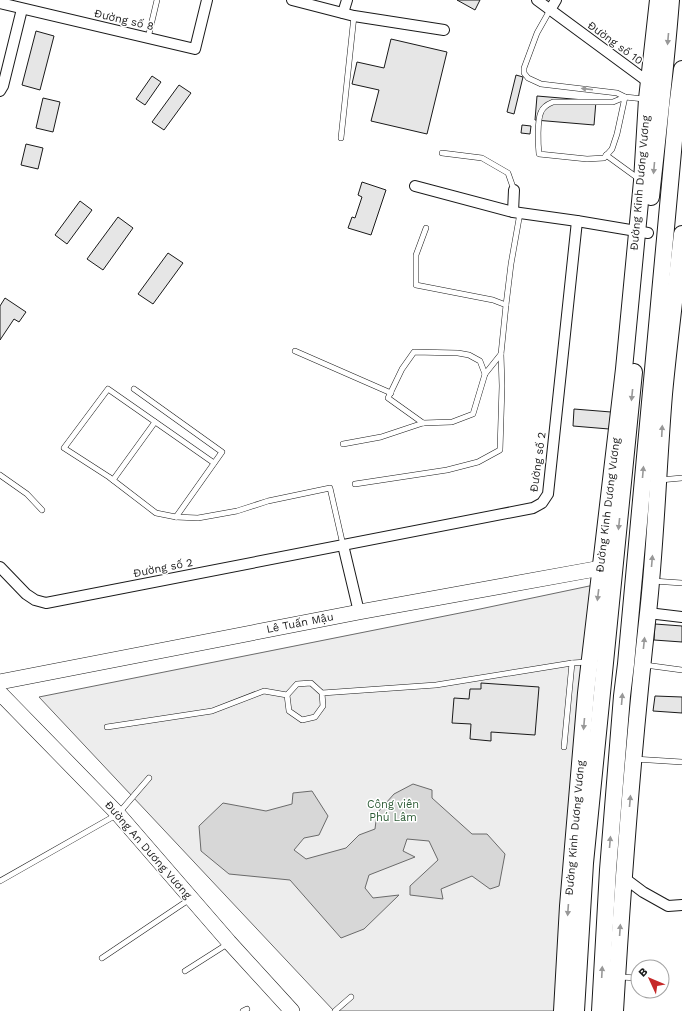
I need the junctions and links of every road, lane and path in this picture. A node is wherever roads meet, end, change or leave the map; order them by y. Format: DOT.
graph roads {
  1 [pos="157,0"];
  2 [pos="207,0"];
  3 [pos="292,0"];
  4 [pos="347,0"];
  5 [pos="537,0"];
  6 [pos="556,0"];
  7 [pos="658,0"];
  8 [pos="671,0"];
  9 [pos="0,3"];
  10 [pos="22,9"];
  11 [pos="550,10"];
  12 [pos="343,13"];
  13 [pos="354,16"];
  14 [pos="444,30"];
  15 [pos="148,38"];
  16 [pos="682,69"];
  17 [pos="1,87"];
  18 [pos="656,87"];
  19 [pos="624,97"];
  20 [pos="680,98"];
  21 [pos="647,99"];
  22 [pos="341,138"];
  23 [pos="442,153"];
  24 [pos="606,155"];
  25 [pos="642,181"];
  26 [pos="415,186"];
  27 [pos="514,190"];
  28 [pos="517,212"];
  29 [pos="577,221"];
  30 [pos="426,228"];
  31 [pos="642,232"];
  32 [pos="676,242"];
  33 [pos="673,284"];
  34 [pos="506,305"];
  35 [pos="295,351"];
  36 [pos="501,354"];
  37 [pos="484,374"];
  38 [pos="134,389"];
  39 [pos="392,393"];
  40 [pos="155,422"];
  41 [pos="423,423"];
  42 [pos="343,444"];
  43 [pos="214,463"];
  44 [pos="0,475"];
  45 [pos="682,478"];
  46 [pos="113,480"];
  47 [pos="659,480"];
  48 [pos="355,484"];
  49 [pos="42,510"];
  50 [pos="176,517"];
  51 [pos="343,545"];
  52 [pos="608,566"];
  53 [pos="0,567"];
  54 [pos="650,580"];
  55 [pos="682,583"];
  56 [pos="359,612"];
  57 [pos="648,613"];
  58 [pos="682,617"];
  59 [pos="598,662"];
  60 [pos="572,663"];
  61 [pos="634,664"];
  62 [pos="682,670"];
  63 [pos="0,682"];
  64 [pos="0,693"];
  65 [pos="322,693"];
  66 [pos="287,695"];
  67 [pos="107,727"];
  68 [pos="564,748"];
  69 [pos="634,759"];
  70 [pos="682,762"];
  71 [pos="149,778"];
  72 [pos="118,814"];
  73 [pos="623,877"];
  74 [pos="0,881"];
  75 [pos="191,898"];
  76 [pos="682,905"];
  77 [pos="229,942"];
  78 [pos="102,958"];
  79 [pos="185,971"];
  80 [pos="617,977"];
  81 [pos="630,978"];
  82 [pos="350,996"];
  83 [pos="292,1011"];
  84 [pos="335,1011"];
  85 [pos="562,1011"];
  86 [pos="576,1011"];
  87 [pos="600,1011"];
  88 [pos="615,1011"];
  1 -- 15 [label="lane"];
  2 -- 15 [label="street, Đường số 8"];
  3 -- 12 [label="street"];
  4 -- 12 [label="street"];
  5 -- 11 [label="street, Đường số 10"];
  6 -- 11 [label="street"];
  7 -- 18 [label="main road, Đường Kinh Dương Vương"];
  8 -- 18 [label="main road, Đường Kinh Dương Vương, one-way"];
  9 -- 10 [label="street, Đường số 8"];
  10 -- 15 [label="street, Đường số 8"];
  10 -- 17 [label="street"];
  11 -- 18 [label="street, Đường số 10"];
  19 -- 11 [label="lane, one-way"];
  12 -- 13 [label="street"];
  13 -- 14 [label="street"];
  13 -- 22 [label="lane"];
  16 -- 20 [label="main road"];
  18 -- 20 [label="street, Đường số 10"];
  18 -- 21 [label="main road, Đường Kinh Dương Vương"];
  18 -- 31 [label="main road, Đường Kinh Dương Vương, one-way"];
  19 -- 21 [label="lane"];
  19 -- 24 [label="lane"];
  19 -- 24 [label="lane"];
  20 -- 32 [label="main road"];
  21 -- 25 [label="main road, Đường Kinh Dương Vương"];
  23 -- 27 [label="lane"];
  24 -- 25 [label="lane"];
  25 -- 31 [label="main road, Đường Kinh Dương Vương"];
  26 -- 28 [label="street"];
  27 -- 28 [label="street"];
  28 -- 29 [label="street"];
  28 -- 34 [label="lane"];
  29 -- 31 [label="street"];
  29 -- 51 [label="street, Đường số 2"];
  30 -- 34 [label="lane"];
  31 -- 52 [label="main road, Đường Kinh Dương Vương, one-way"];
  32 -- 33 [label="main road"];
  47 -- 33 [label="main road, one-way"];
  61 -- 33 [label="main road, one-way"];
  34 -- 36 [label="lane"];
  35 -- 39 [label="lane"];
  36 -- 37 [label="lane"];
  36 -- 48 [label="lane"];
  37 -- 39 [label="lane"];
  37 -- 41 [label="lane"];
  38 -- 43 [label="lane"];
  39 -- 41 [label="lane"];
  40 -- 43 [label="lane"];
  40 -- 46 [label="lane"];
  40 -- 46 [label="lane"];
  41 -- 42 [label="lane"];
  43 -- 50 [label="lane"];
  44 -- 49 [label="lane"];
  45 -- 47 [label="lane"];
  46 -- 50 [label="lane"];
  54 -- 47 [label="main road, one-way"];
  50 -- 51 [label="lane"];
  51 -- 53 [label="street, Đường số 2"];
  51 -- 56 [label="street"];
  52 -- 56 [label="street, Lê Tuấn Mậu"];
  52 -- 59 [label="main road, Đường Kinh Dương Vương, one-way"];
  54 -- 55 [label="lane"];
  54 -- 57 [label="main road"];
  56 -- 63 [label="street, Lê Tuấn Mậu"];
  57 -- 58 [label="street"];
  61 -- 57 [label="main road, one-way"];
  59 -- 60 [label="lane"];
  59 -- 61 [label="main road"];
  59 -- 85 [label="main road, Đường Kinh Dương Vương, one-way"];
  59 -- 86 [label="main road, Đường Kinh Dương Vương"];
  60 -- 65 [label="lane"];
  60 -- 68 [label="lane"];
  61 -- 62 [label="lane"];
  61 -- 69 [label="main road"];
  87 -- 61 [label="main road, one-way"];
  64 -- 72 [label="street, Đường An Dương Vương"];
  65 -- 66 [label="lane"];
  65 -- 66 [label="lane"];
  66 -- 67 [label="lane"];
  69 -- 70 [label="lane"];
  73 -- 69 [label="main road, one-way"];
  71 -- 72 [label="lane"];
  72 -- 74 [label="lane"];
  72 -- 75 [label="street, Đường An Dương Vương"];
  73 -- 76 [label="street"];
  80 -- 73 [label="main road, one-way"];
  75 -- 77 [label="street, Đường An Dương Vương"];
  75 -- 78 [label="lane"];
  77 -- 79 [label="lane"];
  77 -- 83 [label="street, Đường An Dương Vương"];
  80 -- 81 [label="lane"];
  80 -- 88 [label="main road"];
  82 -- 84 [label="lane"];
}
